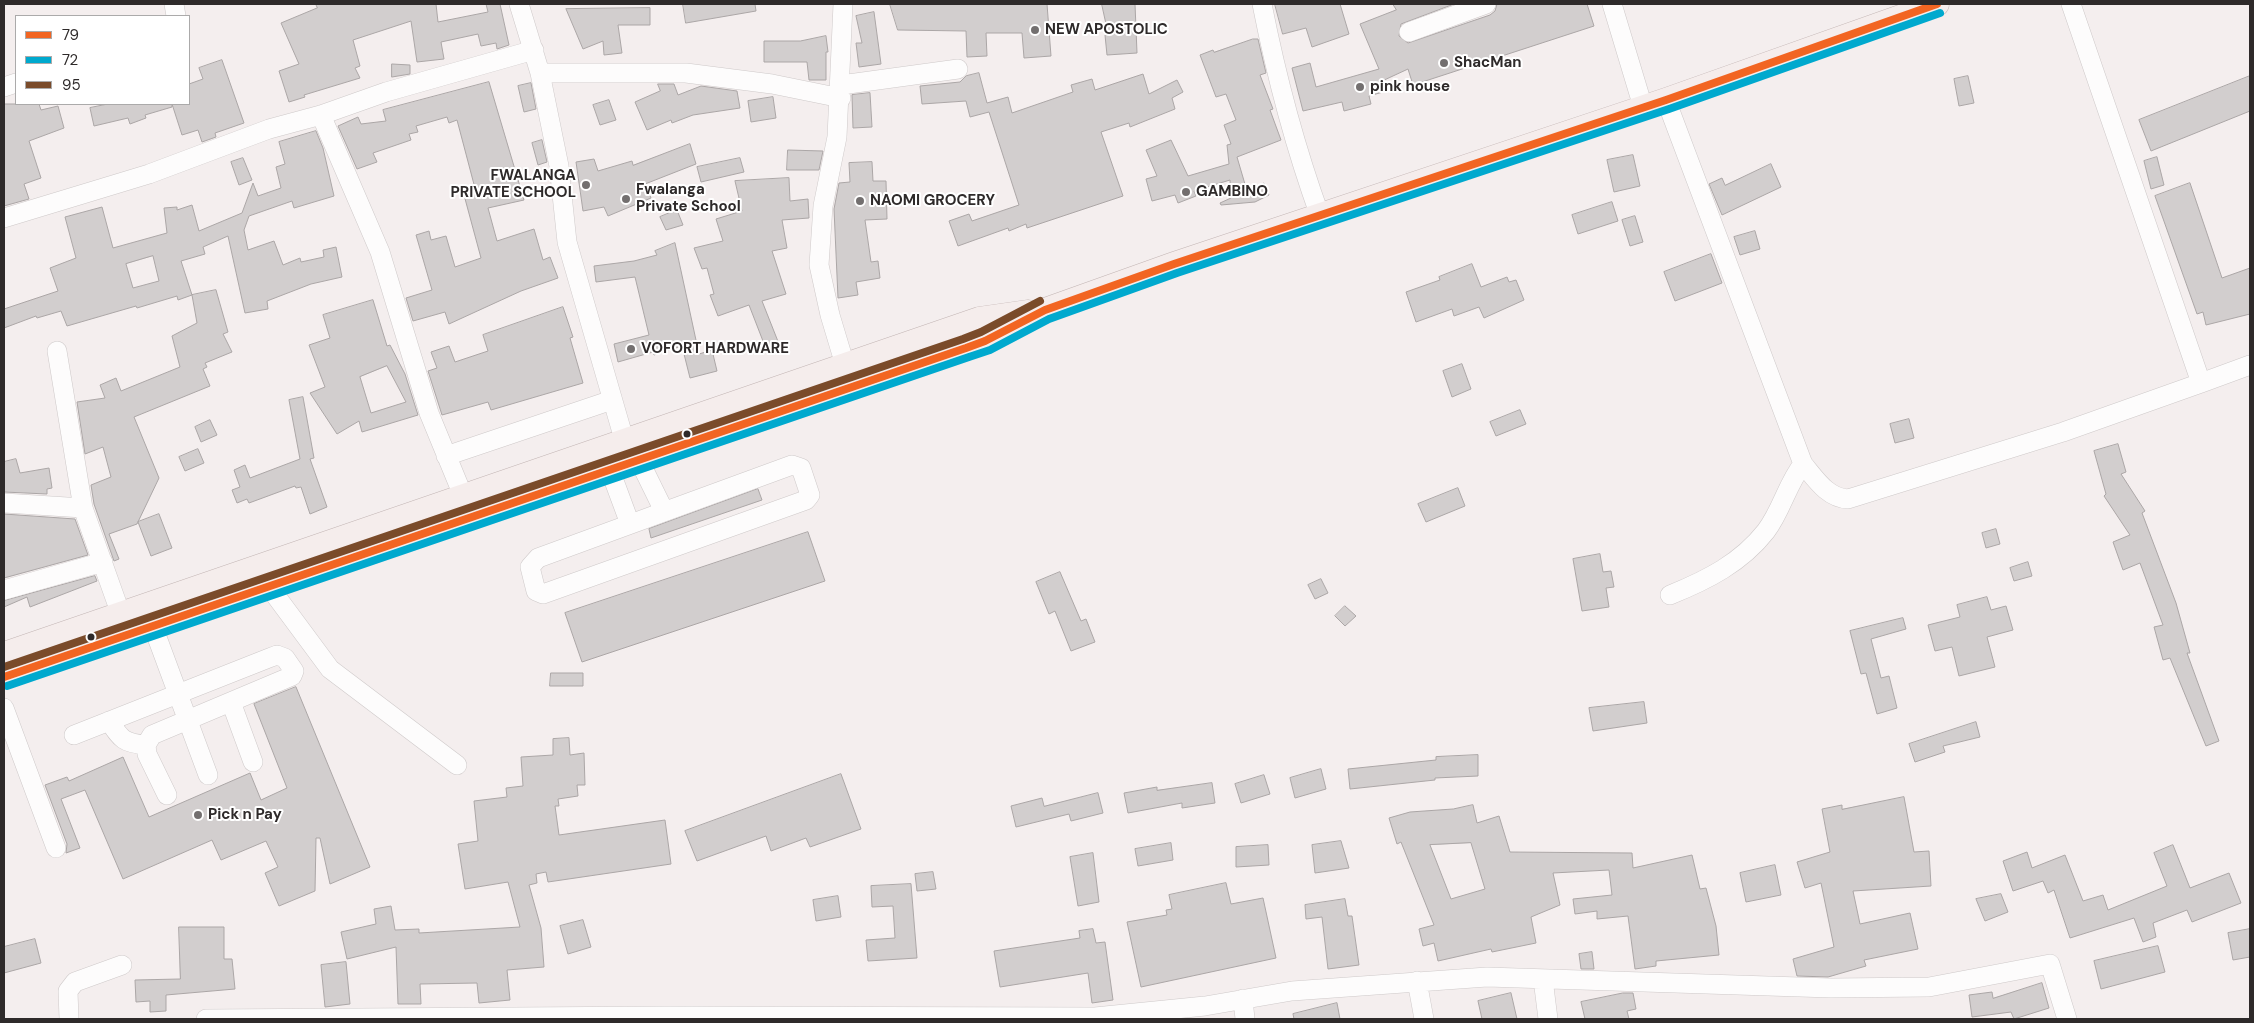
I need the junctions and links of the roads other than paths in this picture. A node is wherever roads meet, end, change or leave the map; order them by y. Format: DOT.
graph roads {
  1 [pos="519,4"];
  2 [pos="843,4"];
  3 [pos="1262,4"];
  4 [pos="1486,4"];
  5 [pos="1612,4"];
  6 [pos="1937,4"];
  7 [pos="2071,4"];
  8 [pos="1409,32"];
  9 [pos="534,50"];
  10 [pos="958,69"];
  11 [pos="540,73"];
  12 [pos="841,91"];
  13 [pos="1666,100"];
  14 [pos="1643,107"];
  15 [pos="321,115"];
  16 [pos="1320,216"];
  17 [pos="4,218"];
  18 [pos="1045,310"];
  19 [pos="56,351"];
  20 [pos="845,365"];
  21 [pos="2250,365"];
  22 [pos="2201,383"];
  23 [pos="612,400"];
  24 [pos="446,456"];
  25 [pos="626,458"];
  26 [pos="1803,464"];
  27 [pos="464,498"];
  28 [pos="4,503"];
  29 [pos="83,508"];
  30 [pos="664,511"];
  31 [pos="630,524"];
  32 [pos="103,562"];
  33 [pos="270,588"];
  34 [pos="4,590"];
  35 [pos="1670,595"];
  36 [pos="149,615"];
  37 [pos="124,624"];
  38 [pos="4,654"];
  39 [pos="4,677"];
  40 [pos="178,693"];
  41 [pos="231,702"];
  42 [pos="4,708"];
  43 [pos="188,720"];
  44 [pos="109,721"];
  45 [pos="74,735"];
  46 [pos="146,745"];
  47 [pos="253,762"];
  48 [pos="457,765"];
  49 [pos="208,775"];
  50 [pos="167,795"];
  51 [pos="56,848"];
  52 [pos="122,965"];
  53 [pos="1543,979"];
  54 [pos="1417,981"];
  55 [pos="1243,1000"];
  56 [pos="1095,1018"];
  57 [pos="69,1019"];
  58 [pos="206,1019"];
  59 [pos="1245,1019"];
  60 [pos="1424,1019"];
  61 [pos="1548,1019"];
  62 [pos="2067,1019"];
  1 -- 9 [label="street"];
  2 -- 12 [label="street"];
  3 -- 16 [label="street"];
  4 -- 8 [label="street"];
  5 -- 14 [label="street"];
  6 -- 13 [label="main road"];
  7 -- 22 [label="street"];
  9 -- 11 [label="street"];
  9 -- 15 [label="street"];
  10 -- 12 [label="street"];
  11 -- 12 [label="street"];
  11 -- 23 [label="street"];
  12 -- 20 [label="street"];
  13 -- 14 [label="main road"];
  13 -- 26 [label="street"];
  14 -- 16 [label="main road"];
  15 -- 17 [label="street"];
  15 -- 24 [label="street"];
  16 -- 18 [label="main road"];
  18 -- 20 [label="main road"];
  18 -- 25 [label="main road"];
  19 -- 29 [label="street"];
  20 -- 25 [label="main road"];
  21 -- 22 [label="street"];
  22 -- 26 [label="street"];
  23 -- 24 [label="street"];
  23 -- 25 [label="street"];
  24 -- 27 [label="street"];
  25 -- 27 [label="main road"];
  25 -- 30 [label="street"];
  25 -- 31 [label="street"];
  25 -- 33 [label="main road"];
  26 -- 35 [label="street"];
  27 -- 36 [label="main road"];
  28 -- 29 [label="street"];
  29 -- 32 [label="street"];
  30 -- 31 [label="street"];
  30 -- 31 [label="street"];
  32 -- 34 [label="street"];
  32 -- 37 [label="street"];
  33 -- 36 [label="main road"];
  33 -- 48 [label="street"];
  36 -- 37 [label="main road"];
  36 -- 40 [label="street"];
  37 -- 38 [label="main road"];
  37 -- 39 [label="main road"];
  40 -- 41 [label="street"];
  40 -- 43 [label="street"];
  40 -- 44 [label="street"];
  41 -- 43 [label="street"];
  41 -- 47 [label="street"];
  42 -- 51 [label="street"];
  43 -- 46 [label="street"];
  43 -- 49 [label="street"];
  44 -- 45 [label="street"];
  44 -- 46 [label="street"];
  46 -- 50 [label="street"];
  52 -- 57 [label="street"];
  53 -- 54 [label="street"];
  53 -- 61 [label="street"];
  53 -- 62 [label="street"];
  54 -- 55 [label="street"];
  54 -- 60 [label="street"];
  55 -- 56 [label="street"];
  55 -- 59 [label="street"];
  56 -- 58 [label="street"];
}
